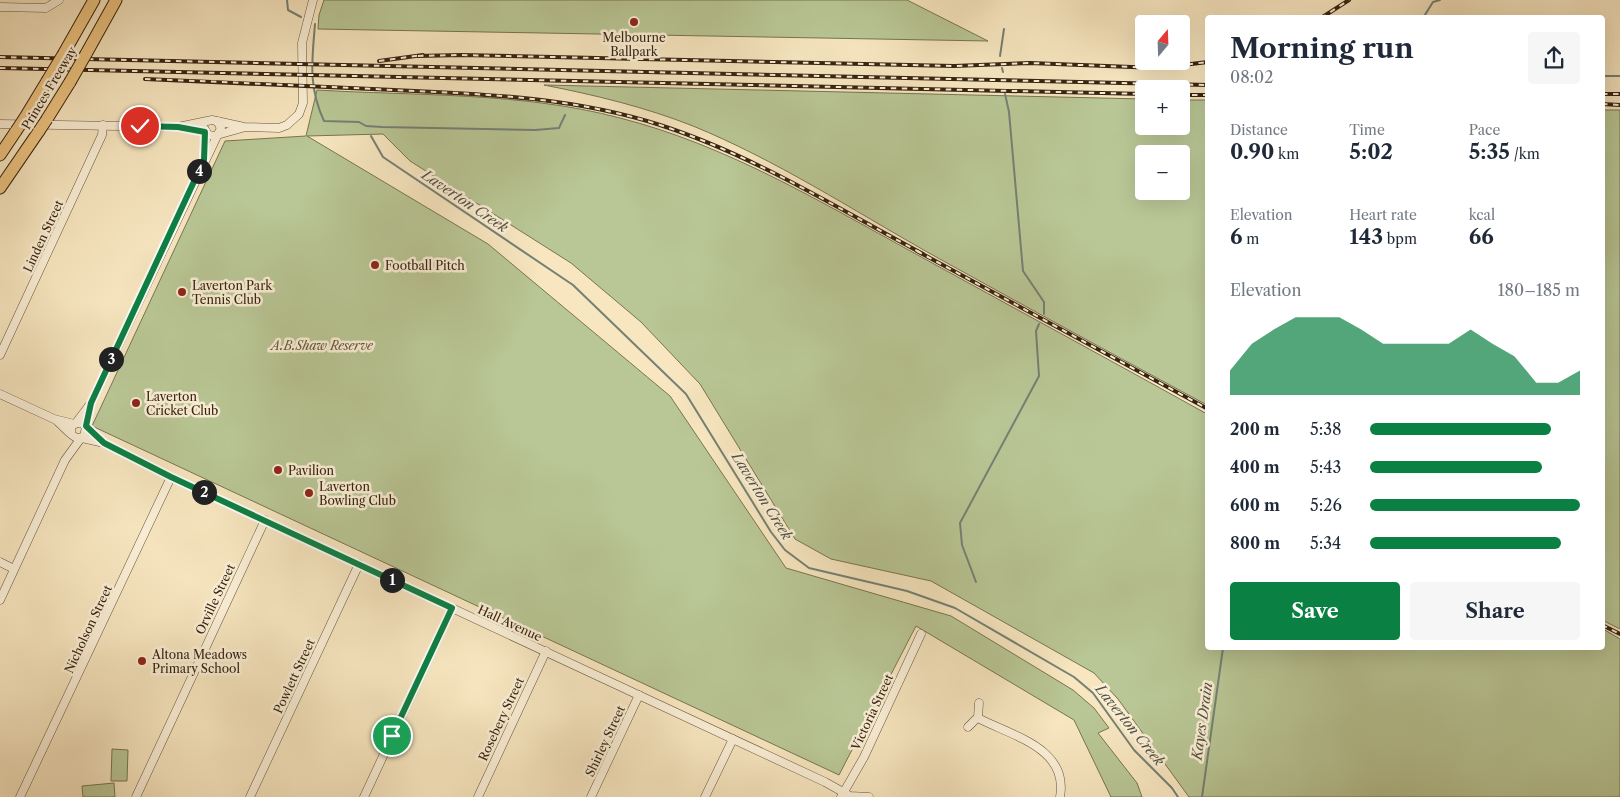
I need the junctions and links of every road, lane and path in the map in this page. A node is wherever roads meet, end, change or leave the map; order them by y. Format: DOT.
graph roads {
  1 [pos="59,0"];
  2 [pos="94,0"];
  3 [pos="116,0"];
  4 [pos="312,0"];
  5 [pos="0,7"];
  6 [pos="213,121"];
  7 [pos="0,124"];
  8 [pos="103,126"];
  9 [pos="178,127"];
  10 [pos="244,127"];
  11 [pos="206,133"];
  12 [pos="217,135"];
  13 [pos="0,155"];
  14 [pos="204,160"];
  15 [pos="0,188"];
  16 [pos="0,355"];
  17 [pos="0,394"];
  18 [pos="91,403"];
  19 [pos="54,419"];
  20 [pos="75,423"];
  21 [pos="86,427"];
  22 [pos="71,434"];
  23 [pos="82,438"];
  24 [pos="104,443"];
  25 [pos="65,460"];
  26 [pos="171,477"];
  27 [pos="265,520"];
  28 [pos="0,562"];
  29 [pos="359,564"];
  30 [pos="14,569"];
  31 [pos="0,600"];
  32 [pos="452,608"];
  33 [pos="921,634"];
  34 [pos="546,651"];
  35 [pos="639,695"];
  36 [pos="979,703"];
  37 [pos="978,718"];
  38 [pos="968,727"];
  39 [pos="732,739"];
  40 [pos="843,793"];
  41 [pos="22,795"];
  42 [pos="866,796"];
  43 [pos="136,797"];
  44 [pos="250,797"];
  45 [pos="364,797"];
  46 [pos="478,797"];
  47 [pos="591,797"];
  48 [pos="705,797"];
  49 [pos="1060,797"];
  1 -- 5 [label="street"];
  2 -- 13 [label="highway, Princes Freeway, bridge"];
  3 -- 15 [label="highway, Princes Freeway, bridge"];
  4 -- 10 [label="street"];
  6 -- 9 [label="street"];
  6 -- 10 [label="street"];
  6 -- 11 [label="street"];
  6 -- 12 [label="street"];
  7 -- 8 [label="street"];
  8 -- 9 [label="street"];
  8 -- 16 [label="street, Linden Street"];
  9 -- 11 [label="street"];
  10 -- 12 [label="street"];
  11 -- 12 [label="street"];
  11 -- 14 [label="street"];
  12 -- 14 [label="street"];
  14 -- 18 [label="street"];
  17 -- 19 [label="street"];
  18 -- 20 [label="street"];
  18 -- 21 [label="street"];
  19 -- 20 [label="street"];
  19 -- 22 [label="street"];
  20 -- 21 [label="street"];
  20 -- 22 [label="street"];
  21 -- 23 [label="street"];
  21 -- 24 [label="street, Hall Avenue"];
  22 -- 23 [label="street"];
  22 -- 25 [label="street"];
  23 -- 24 [label="street, Hall Avenue"];
  23 -- 25 [label="street"];
  24 -- 26 [label="street, Hall Avenue"];
  25 -- 30 [label="street"];
  26 -- 27 [label="street, Hall Avenue"];
  26 -- 41 [label="street, Nicholson Street"];
  27 -- 29 [label="street, Hall Avenue"];
  27 -- 43 [label="street, Orville Street"];
  28 -- 30 [label="street"];
  29 -- 32 [label="street, Hall Avenue"];
  29 -- 44 [label="street, Powlett Street"];
  30 -- 31 [label="street"];
  32 -- 34 [label="street, Hall Avenue"];
  32 -- 45 [label="street"];
  33 -- 40 [label="street, Victoria Street"];
  34 -- 35 [label="street, Hall Avenue"];
  34 -- 46 [label="street, Rosebery Street"];
  35 -- 39 [label="street, Hall Avenue"];
  35 -- 47 [label="street, Shirley Street"];
  36 -- 37 [label="street"];
  37 -- 38 [label="street"];
  37 -- 49 [label="street"];
  39 -- 40 [label="street, Hall Avenue"];
  39 -- 48 [label="street"];
  40 -- 42 [label="street"];
}
